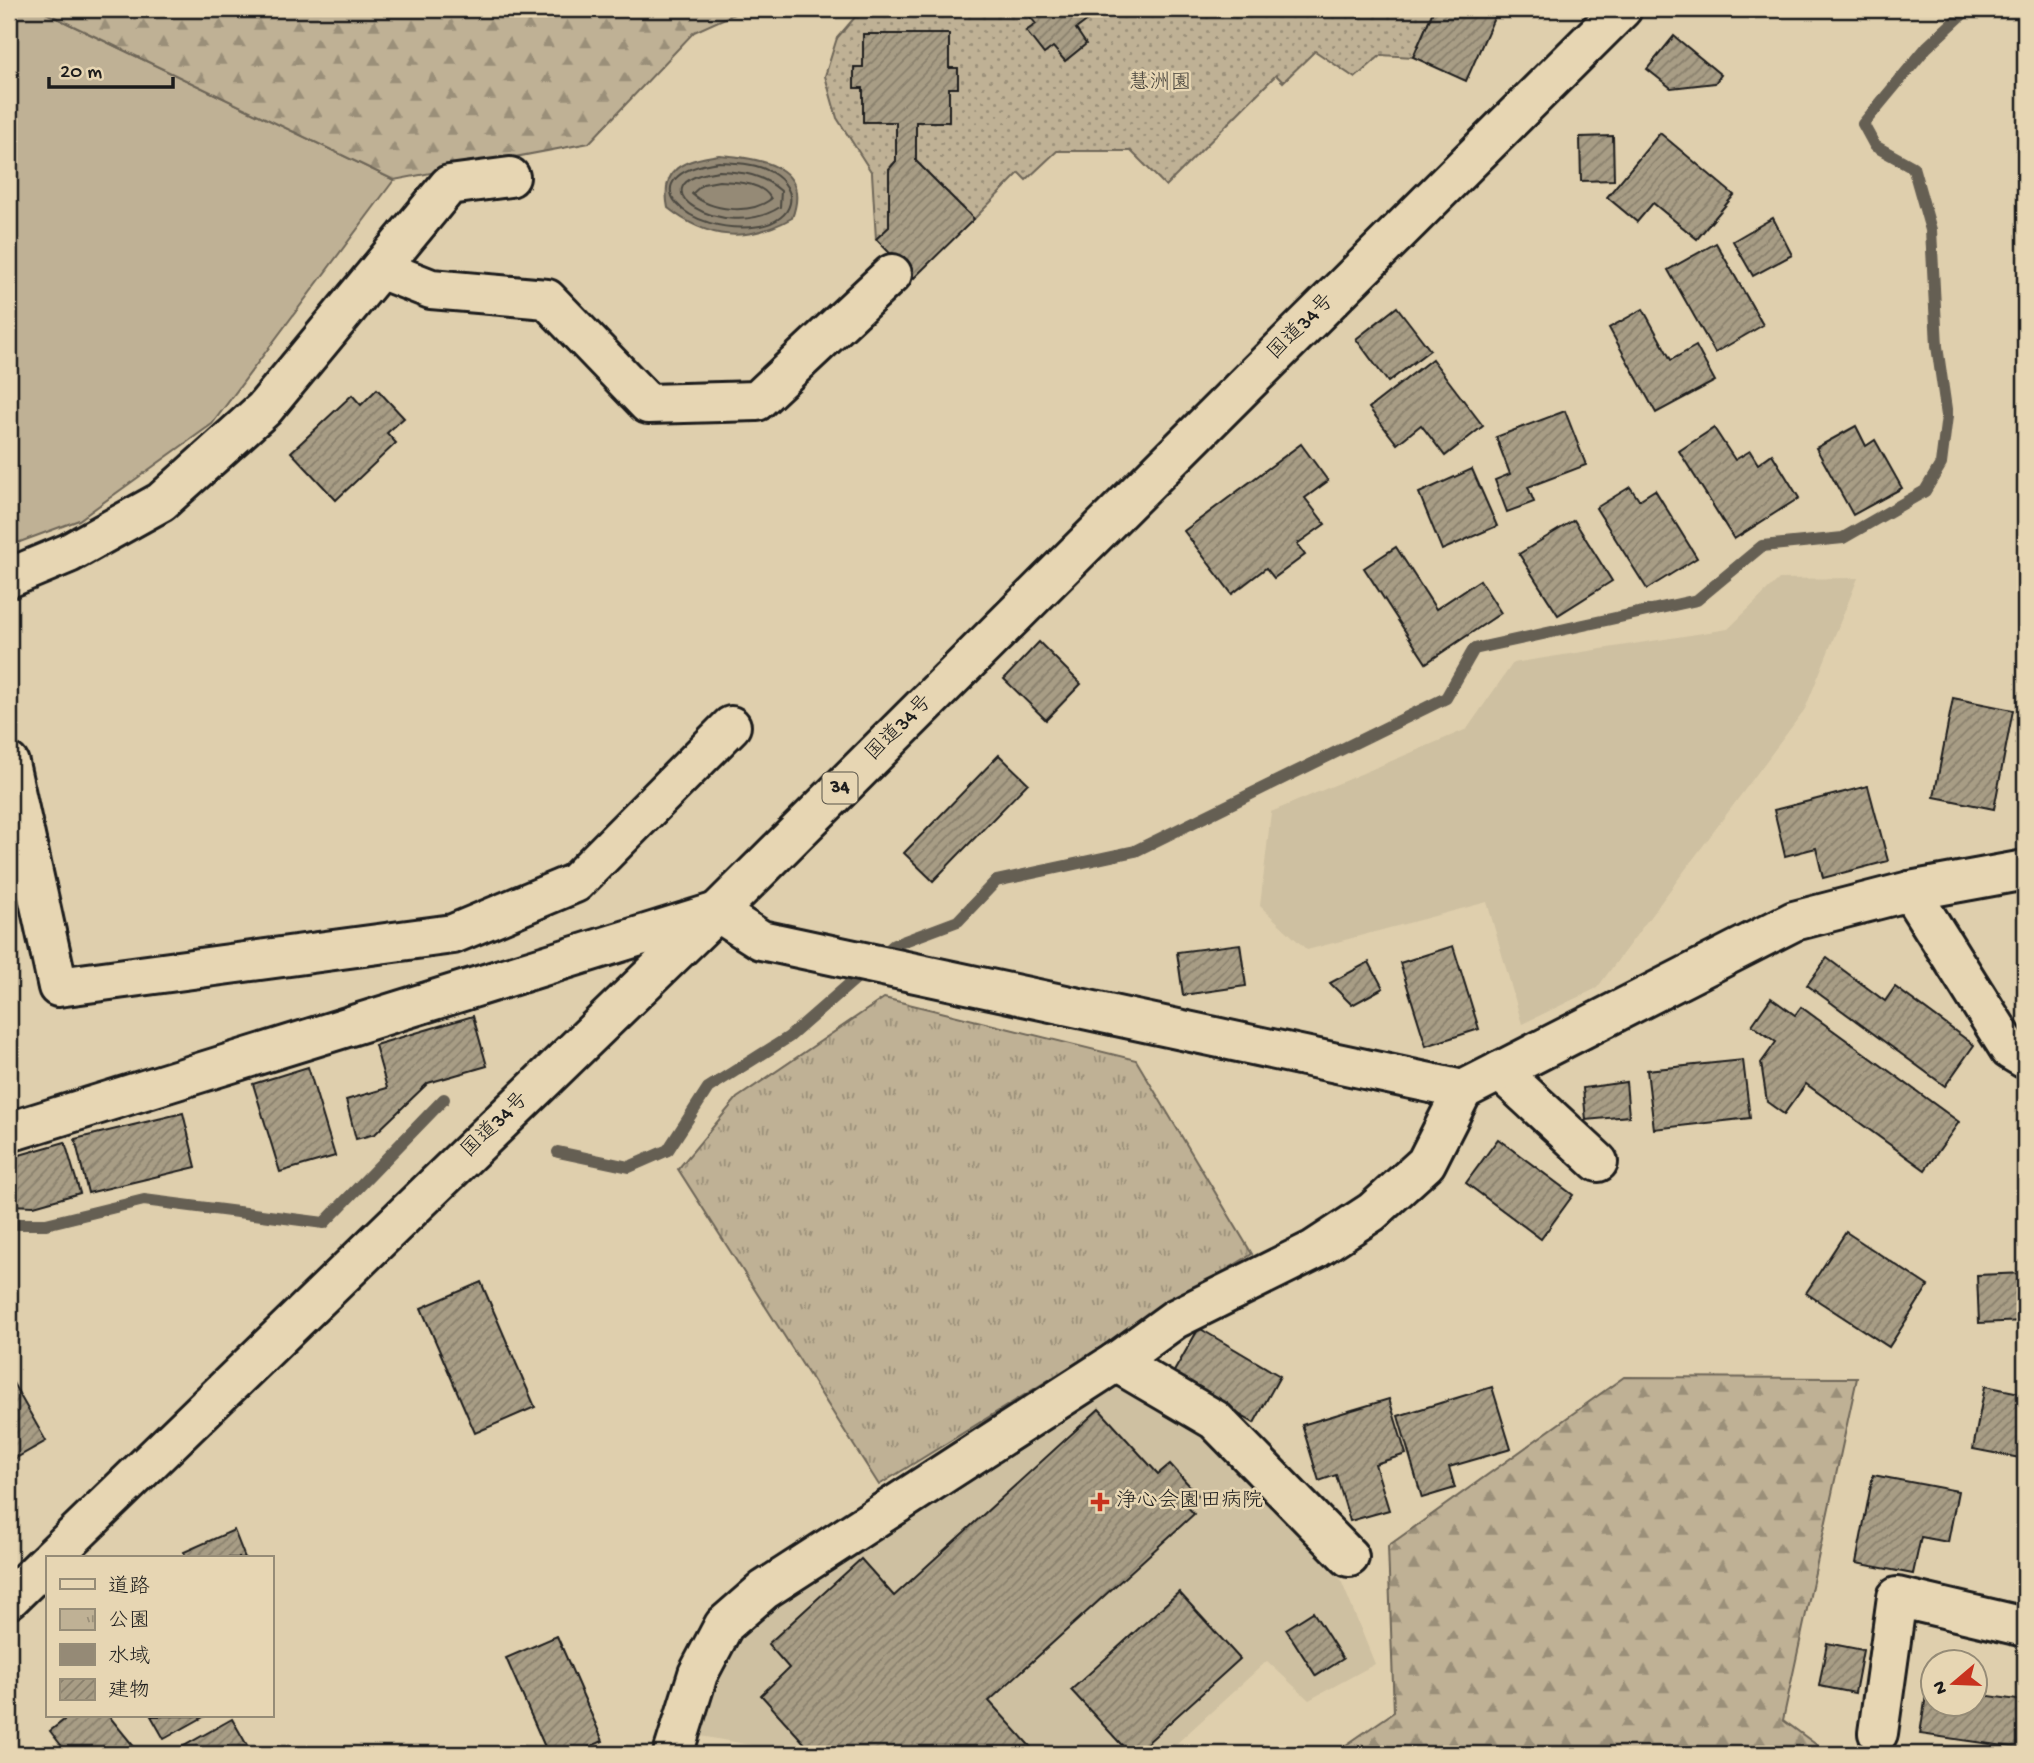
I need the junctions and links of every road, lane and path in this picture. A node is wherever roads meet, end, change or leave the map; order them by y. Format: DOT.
graph roads {
  1 [pos="1622,9"];
  2 [pos="510,177"];
  3 [pos="380,269"];
  4 [pos="892,274"];
  5 [pos="9,578"];
  6 [pos="732,726"];
  7 [pos="9,764"];
  8 [pos="2025,870"];
  9 [pos="1910,891"];
  10 [pos="717,912"];
  11 [pos="2025,1059"];
  12 [pos="1500,1071"];
  13 [pos="1463,1090"];
  14 [pos="9,1132"];
  15 [pos="1598,1162"];
  16 [pos="1116,1362"];
  17 [pos="53,1556"];
  18 [pos="1349,1557"];
  19 [pos="46,1563"];
  20 [pos="9,1599"];
  21 [pos="2025,1627"];
  22 [pos="1878,1733"];
  23 [pos="673,1754"];
  1 -- 10 [label="main road, 国道34号 / 34"];
  2 -- 3 [label="main road"];
  3 -- 4 [label="main road"];
  3 -- 5 [label="main road"];
  6 -- 7 [label="main road"];
  8 -- 9 [label="main road"];
  9 -- 11 [label="main road"];
  9 -- 12 [label="main road"];
  10 -- 13 [label="main road"];
  10 -- 14 [label="main road"];
  10 -- 17 [label="main road, 国道34号 / 34"];
  12 -- 13 [label="main road"];
  12 -- 15 [label="main road"];
  13 -- 16 [label="main road"];
  16 -- 18 [label="main road"];
  16 -- 23 [label="main road"];
  19 -- 20 [label="main road, 国道34号 / 34"];
  21 -- 22 [label="main road"];
}
